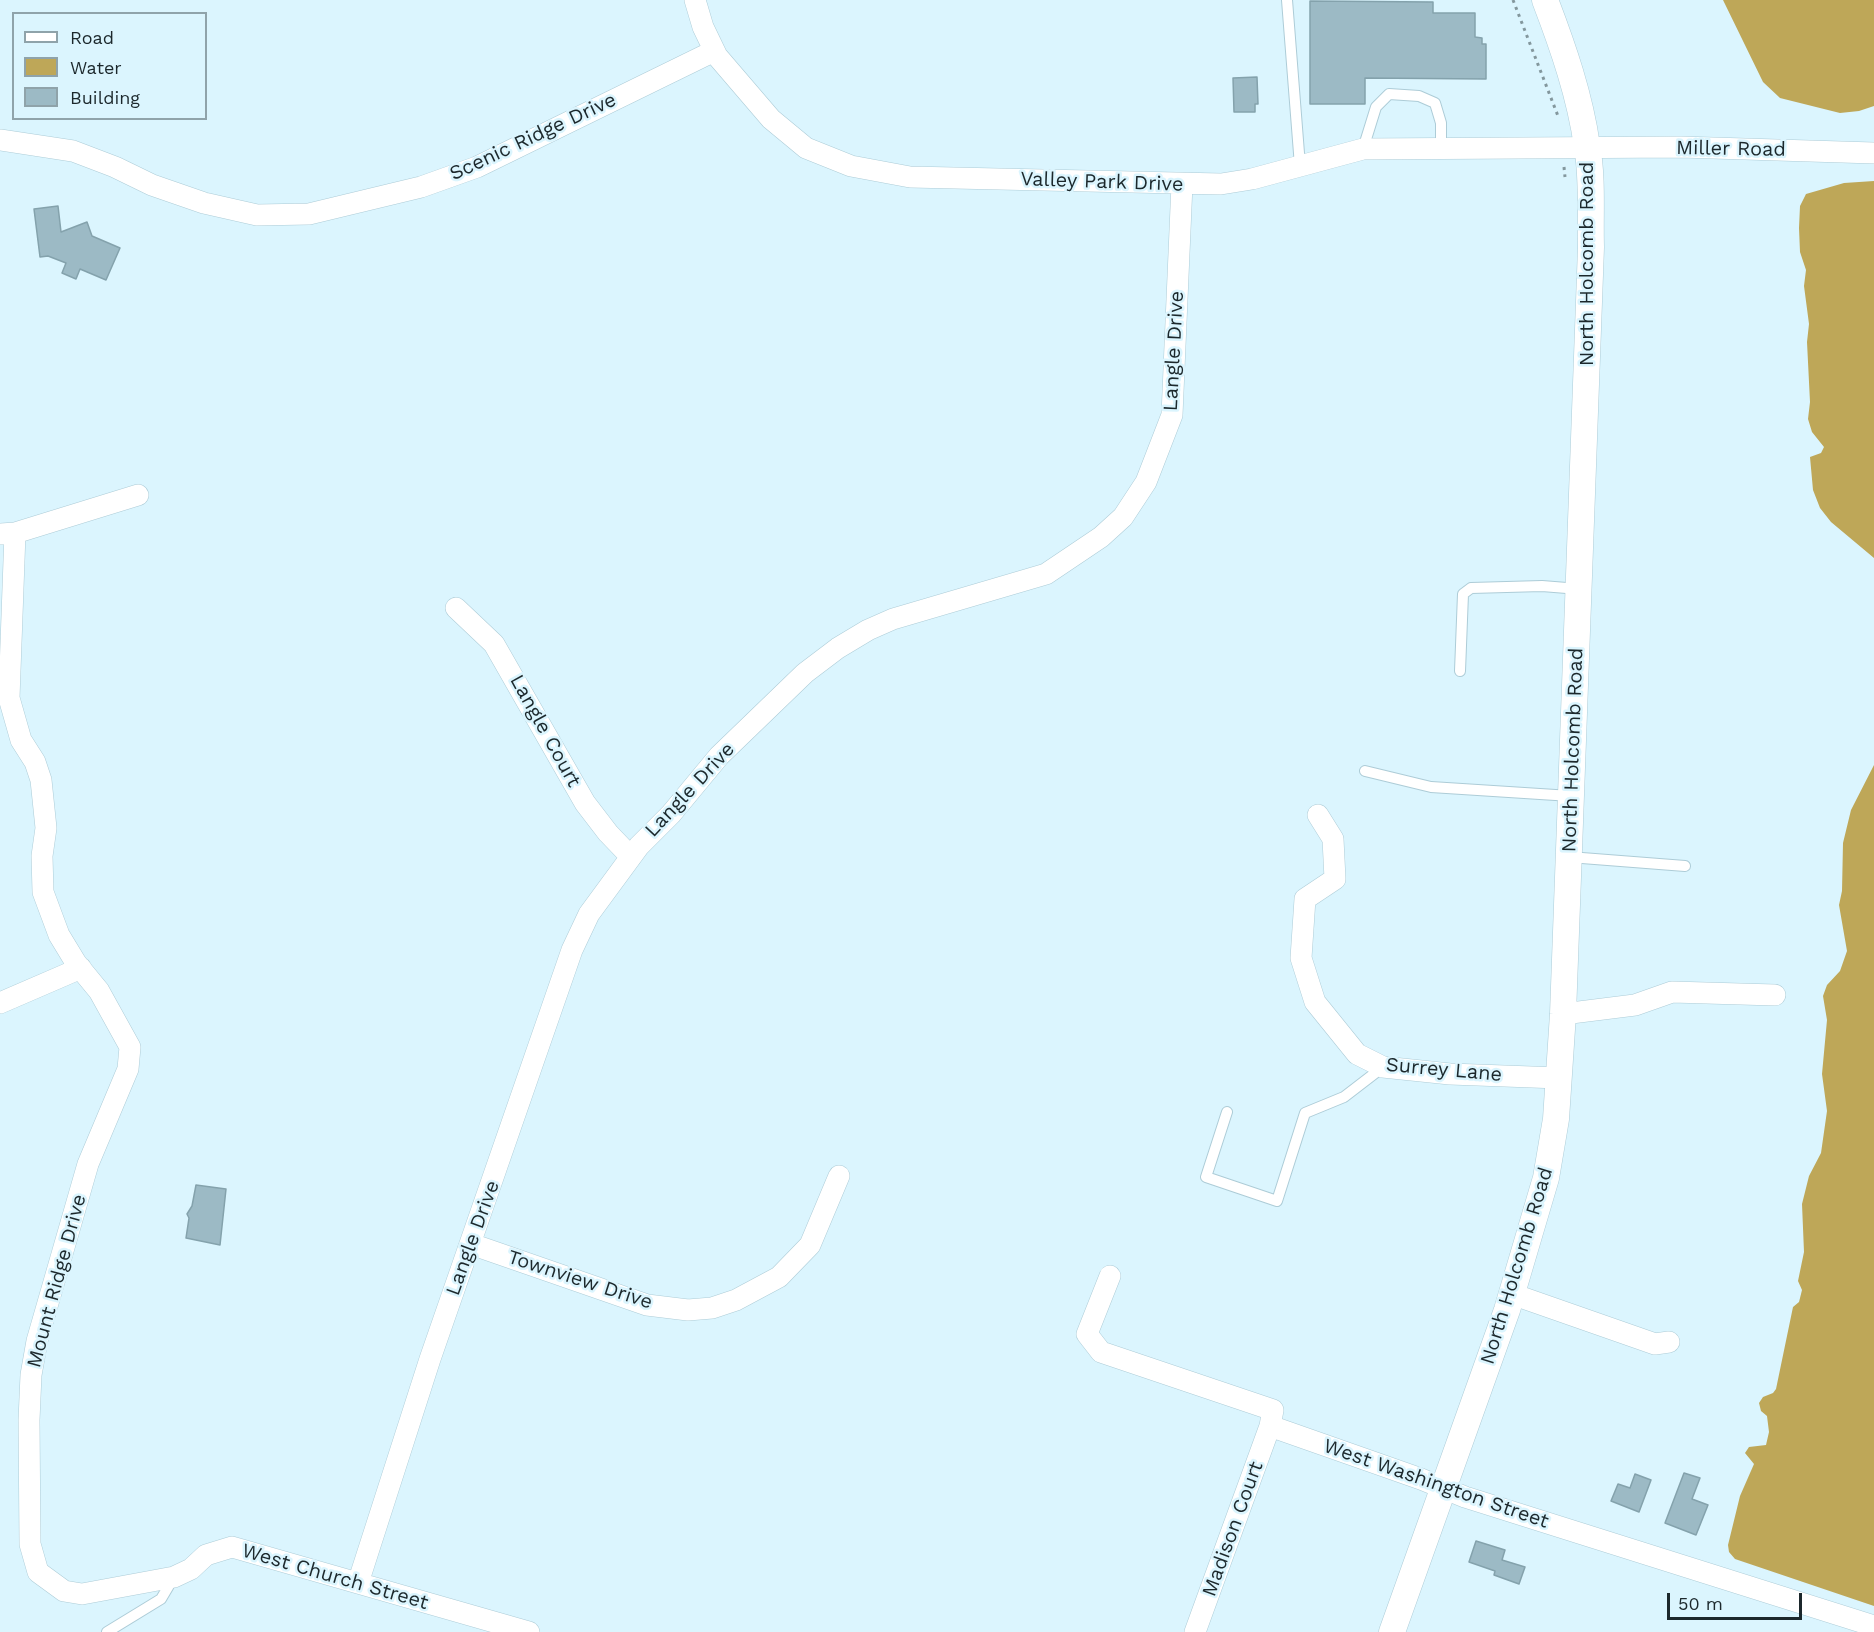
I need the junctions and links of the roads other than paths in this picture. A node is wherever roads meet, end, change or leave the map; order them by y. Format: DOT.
graph roads {
  1 [pos="695,0"];
  2 [pos="1287,0"];
  3 [pos="1545,0"];
  4 [pos="714,51"];
  5 [pos="0,140"];
  6 [pos="1588,148"];
  7 [pos="1363,149"];
  8 [pos="1441,149"];
  9 [pos="1874,153"];
  10 [pos="1300,166"];
  11 [pos="1182,184"];
  12 [pos="138,495"];
  13 [pos="7,533"];
  14 [pos="1579,590"];
  15 [pos="456,608"];
  16 [pos="1460,671"];
  17 [pos="4,699"];
  18 [pos="1365,771"];
  19 [pos="1571,796"];
  20 [pos="1318,815"];
  21 [pos="631,857"];
  22 [pos="1569,857"];
  23 [pos="1685,866"];
  24 [pos="81,968"];
  25 [pos="1775,995"];
  26 [pos="0,1004"];
  27 [pos="1563,1014"];
  28 [pos="1383,1067"];
  29 [pos="1559,1078"];
  30 [pos="1227,1112"];
  31 [pos="839,1176"];
  32 [pos="471,1244"];
  33 [pos="1110,1276"];
  34 [pos="1512,1294"];
  35 [pos="1669,1342"];
  36 [pos="1270,1426"];
  37 [pos="1443,1488"];
  38 [pos="174,1577"];
  39 [pos="358,1583"];
  40 [pos="75,1593"];
  41 [pos="1874,1626"];
  42 [pos="106,1632"];
  43 [pos="529,1632"];
  44 [pos="1195,1632"];
  45 [pos="1392,1632"];
  1 -- 4 [label="street, Valley Park Drive"];
  2 -- 10 [label="lane"];
  3 -- 6 [label="street, North Holcomb Road"];
  4 -- 5 [label="street, Scenic Ridge Drive"];
  4 -- 11 [label="street, Valley Park Drive"];
  6 -- 8 [label="street, Valley Park Drive"];
  6 -- 9 [label="street, Miller Road"];
  6 -- 14 [label="street, North Holcomb Road"];
  7 -- 8 [label="street, Valley Park Drive"];
  7 -- 8 [label="lane"];
  7 -- 10 [label="street, Valley Park Drive"];
  10 -- 11 [label="street, Valley Park Drive"];
  11 -- 21 [label="street, Langle Drive"];
  12 -- 13 [label="street"];
  13 -- 17 [label="street"];
  14 -- 16 [label="lane"];
  14 -- 19 [label="street, North Holcomb Road"];
  15 -- 21 [label="street, Langle Court"];
  17 -- 24 [label="street, Mount Ridge Drive"];
  18 -- 19 [label="lane"];
  19 -- 22 [label="street, North Holcomb Road"];
  20 -- 28 [label="street, Surrey Lane"];
  21 -- 32 [label="street, Langle Drive"];
  22 -- 23 [label="lane"];
  22 -- 27 [label="street, North Holcomb Road"];
  24 -- 26 [label="street"];
  24 -- 40 [label="street, Mount Ridge Drive"];
  25 -- 27 [label="street"];
  27 -- 29 [label="street, North Holcomb Road"];
  28 -- 29 [label="street, Surrey Lane"];
  28 -- 30 [label="lane"];
  29 -- 34 [label="street, North Holcomb Road"];
  31 -- 32 [label="street, Townview Drive"];
  32 -- 39 [label="street, Langle Drive"];
  33 -- 36 [label="street"];
  34 -- 35 [label="street"];
  34 -- 37 [label="street, North Holcomb Road"];
  36 -- 37 [label="street, West Washington Street"];
  36 -- 44 [label="street, Madison Court"];
  37 -- 41 [label="street, West Washington Street"];
  37 -- 45 [label="street, North Holcomb Road"];
  38 -- 39 [label="street, West Church Street"];
  38 -- 40 [label="street, West Church Street"];
  38 -- 42 [label="lane"];
  39 -- 43 [label="street, West Church Street"];
}
